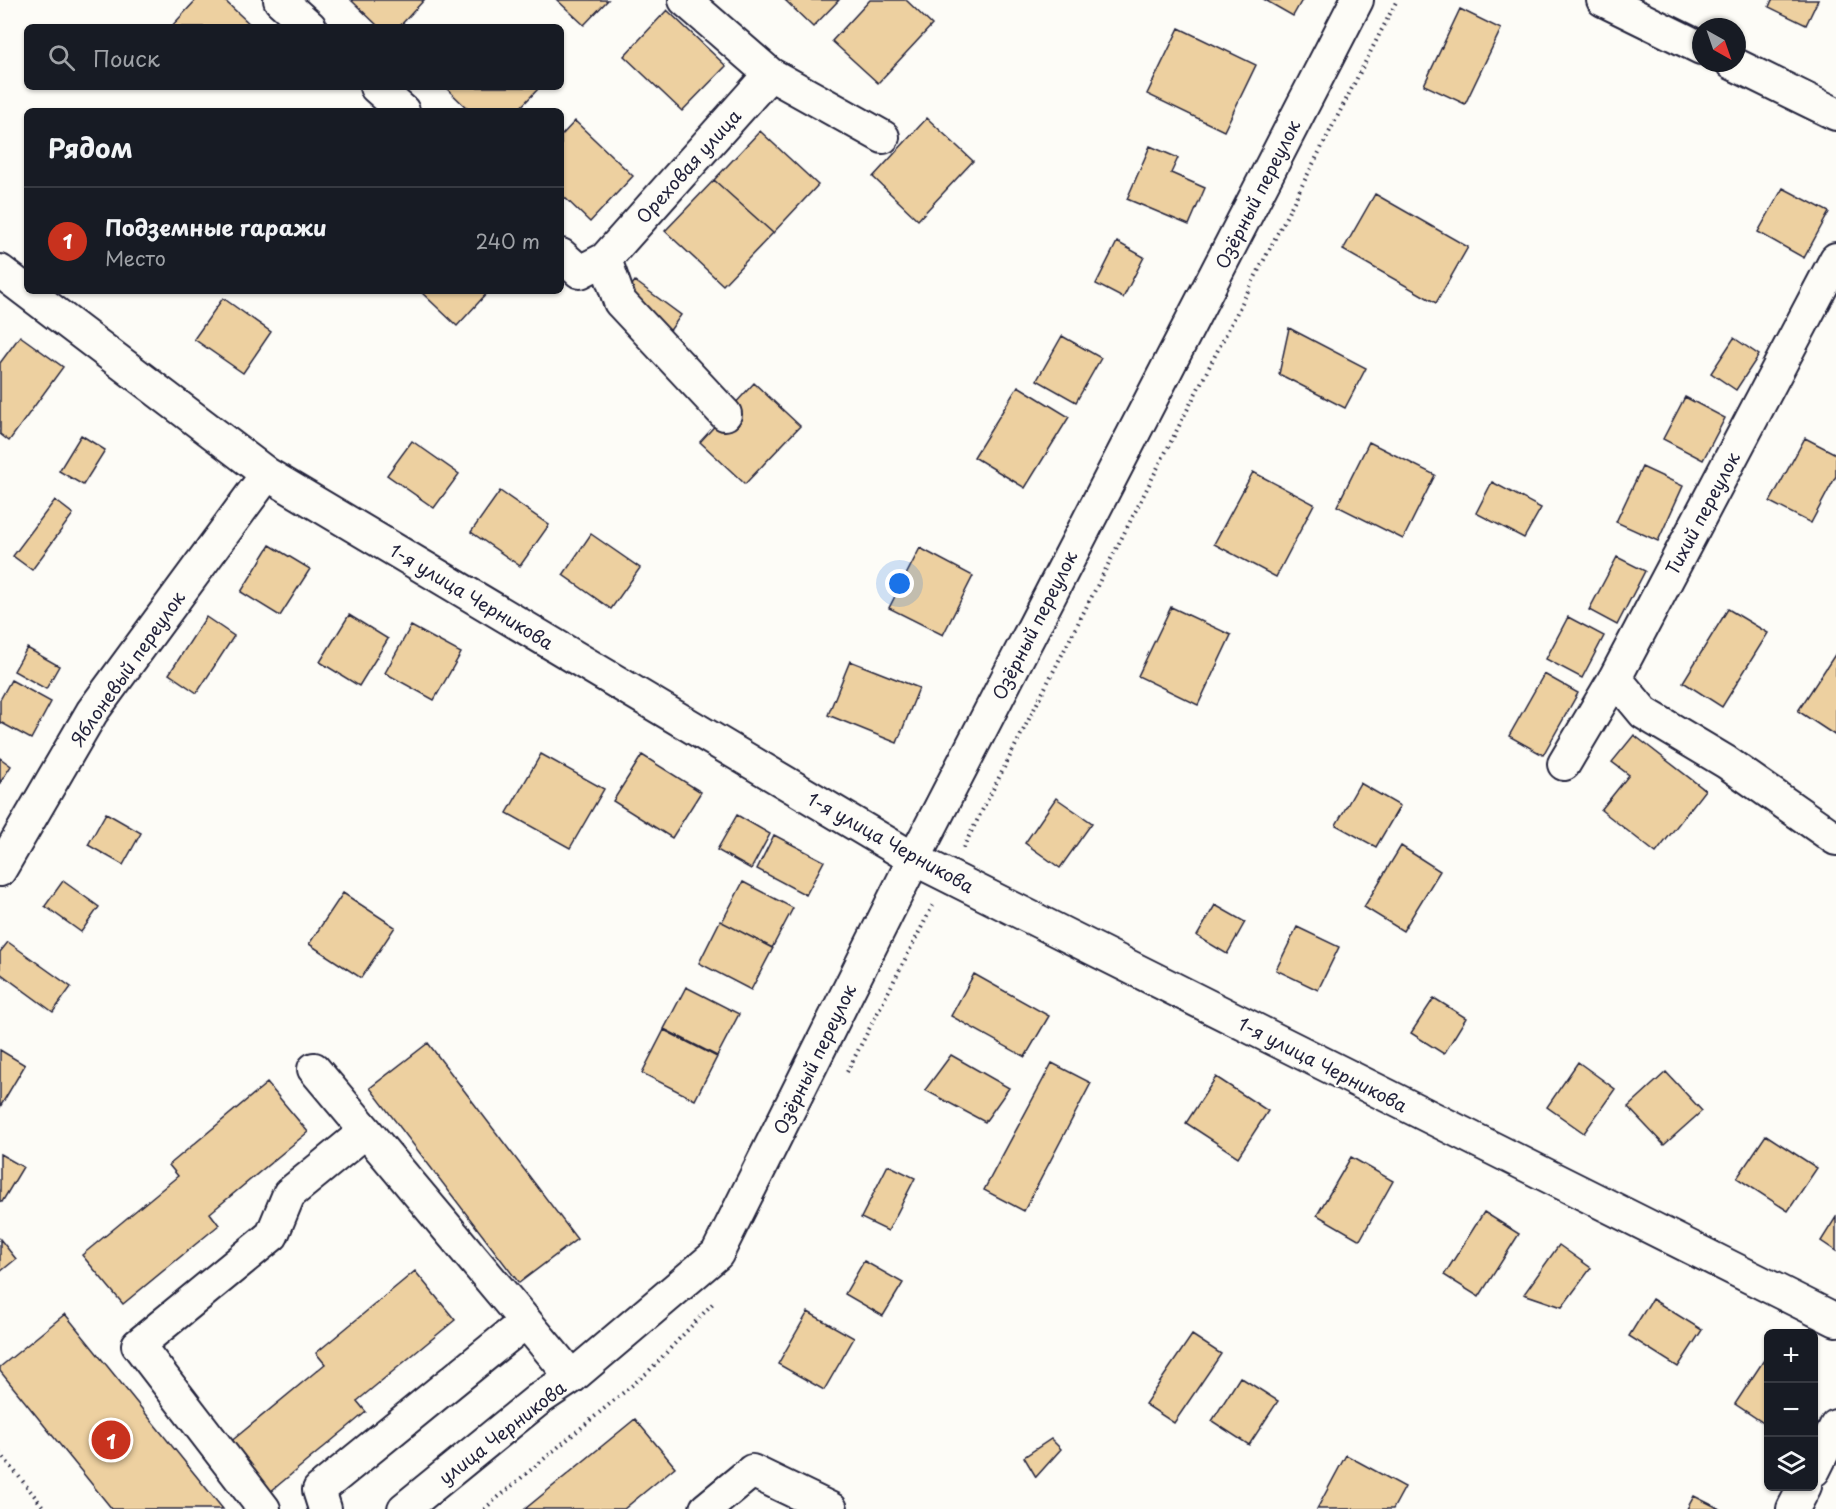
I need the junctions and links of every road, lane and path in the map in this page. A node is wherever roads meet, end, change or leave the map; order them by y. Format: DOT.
graph roads {
  1 [pos="280,0"];
  2 [pos="685,0"];
  3 [pos="1357,0"];
  4 [pos="1603,0"];
  5 [pos="307,24"];
  6 [pos="1692,44"];
  7 [pos="1746,70"];
  8 [pos="770,74"];
  9 [pos="379,90"];
  10 [pos="400,108"];
  11 [pos="1836,114"];
  12 [pos="883,137"];
  13 [pos="1836,259"];
  14 [pos="582,262"];
  15 [pos="0,271"];
  16 [pos="24,289"];
  17 [pos="30,294"];
  18 [pos="725,414"];
  19 [pos="267,474"];
  20 [pos="1615,678"];
  21 [pos="1564,764"];
  22 [pos="1836,839"];
  23 [pos="914,859"];
  24 [pos="0,870"];
  25 [pos="314,1069"];
  26 [pos="366,1131"];
  27 [pos="717,1254"];
  28 [pos="1836,1320"];
  29 [pos="524,1323"];
  30 [pos="572,1377"];
  31 [pos="1836,1426"];
  32 [pos="0,1453"];
  33 [pos="1818,1462"];
  34 [pos="1802,1491"];
  35 [pos="45,1509"];
  36 [pos="264,1509"];
  37 [pos="324,1509"];
  38 [pos="404,1509"];
  39 [pos="428,1509"];
  40 [pos="706,1509"];
  41 [pos="831,1509"];
  42 [pos="1793,1509"];
  1 -- 5 [label="street"];
  2 -- 8 [label="street"];
  3 -- 23 [label="street, Озёрный переулок"];
  4 -- 6 [label="street"];
  7 -- 11 [label="street"];
  8 -- 12 [label="street"];
  8 -- 14 [label="street, Ореховая улица"];
  9 -- 10 [label="street"];
  13 -- 20 [label="street, Тихий переулок"];
  14 -- 18 [label="street, Ореховая улица"];
  15 -- 16 [label="street, 1-я улица Черникова"];
  17 -- 19 [label="street, 1-я улица Черникова"];
  19 -- 23 [label="street, 1-я улица Черникова"];
  19 -- 24 [label="street, Яблоневый переулок"];
  20 -- 21 [label="street, Тихий переулок"];
  20 -- 22 [label="street"];
  23 -- 27 [label="street, Озёрный переулок"];
  23 -- 28 [label="street, 1-я улица Черникова"];
  25 -- 26 [label="street"];
  26 -- 29 [label="street"];
  26 -- 36 [label="street"];
  27 -- 30 [label="street, улица Черникова"];
  29 -- 30 [label="street"];
  29 -- 37 [label="street"];
  30 -- 38 [label="street, улица Черникова"];
  30 -- 39 [label="street, улица Черникова"];
  31 -- 33 [label="street"];
  32 -- 35 [label="path"];
  34 -- 42 [label="street"];
  40 -- 41 [label="street"];
}
